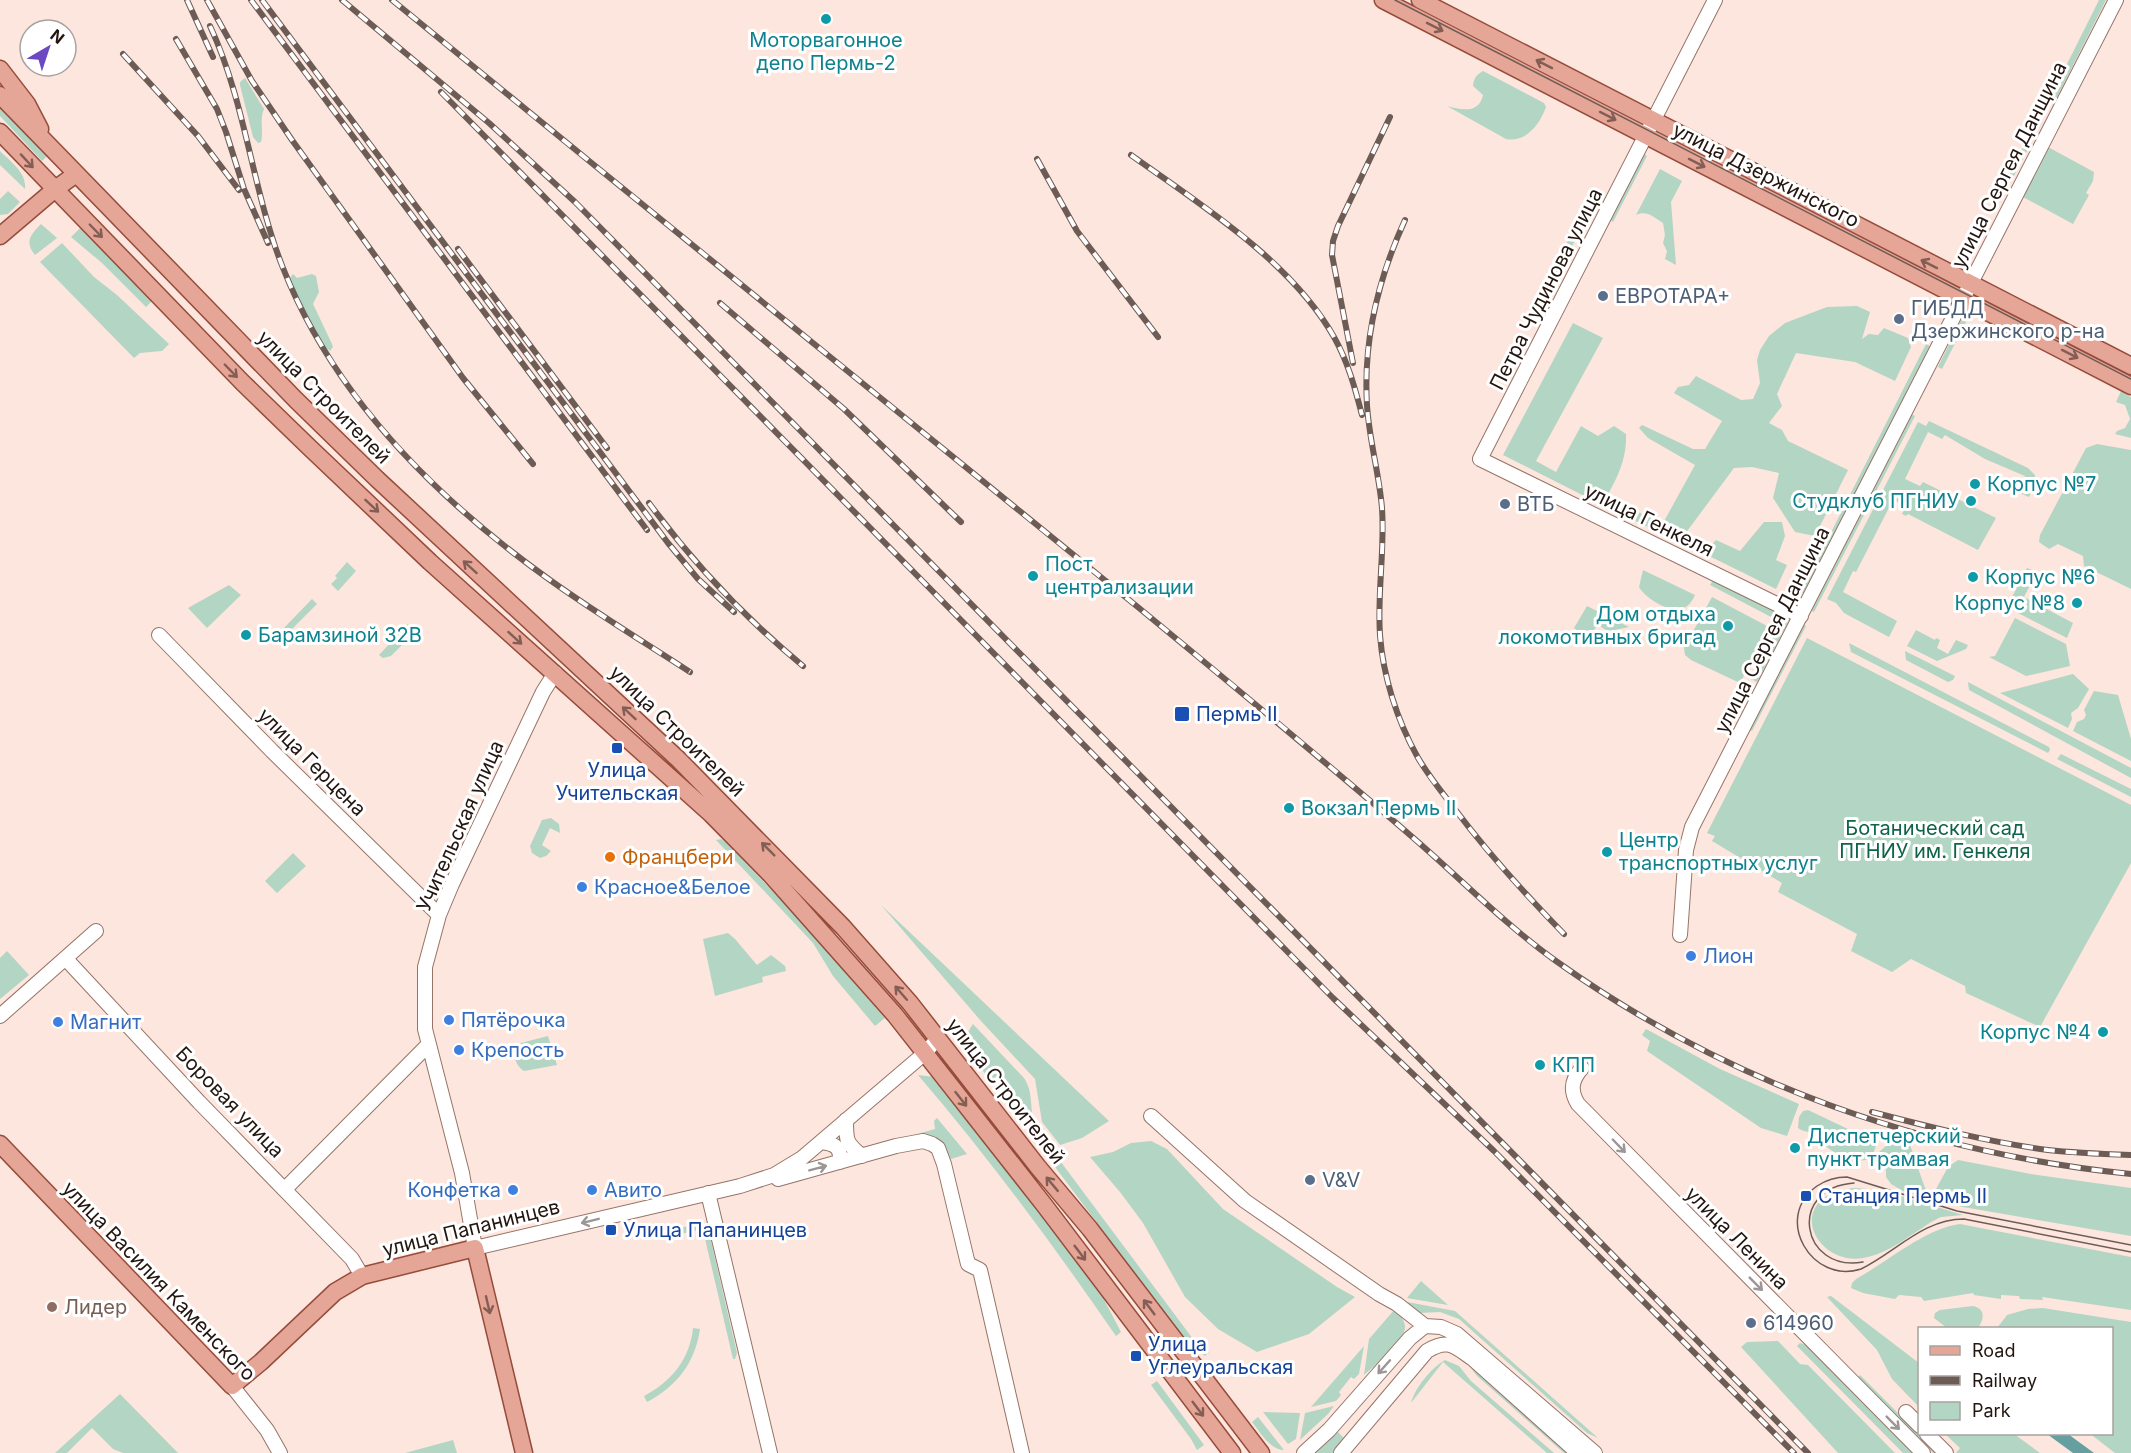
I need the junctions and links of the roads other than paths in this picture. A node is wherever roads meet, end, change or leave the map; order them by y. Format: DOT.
graph roads {
  1 [pos="1383,0"];
  2 [pos="1420,0"];
  3 [pos="1714,0"];
  4 [pos="2116,0"];
  5 [pos="0,69"];
  6 [pos="0,96"];
  7 [pos="1653,119"];
  8 [pos="0,132"];
  9 [pos="1645,136"];
  10 [pos="48,143"];
  11 [pos="76,174"];
  12 [pos="54,190"];
  13 [pos="1,234"];
  14 [pos="1966,292"];
  15 [pos="2131,366"];
  16 [pos="2131,386"];
  17 [pos="1480,459"];
  18 [pos="1801,616"];
  19 [pos="159,635"];
  20 [pos="555,673"];
  21 [pos="439,915"];
  22 [pos="96,931"];
  23 [pos="1680,935"];
  24 [pos="66,959"];
  25 [pos="0,1016"];
  26 [pos="938,1038"];
  27 [pos="428,1045"];
  28 [pos="925,1053"];
  29 [pos="1582,1068"];
  30 [pos="1151,1116"];
  31 [pos="846,1120"];
  32 [pos="822,1142"];
  33 [pos="0,1144"];
  34 [pos="862,1156"];
  35 [pos="840,1162"];
  36 [pos="756,1182"];
  37 [pos="285,1189"];
  38 [pos="708,1194"];
  39 [pos="475,1248"];
  40 [pos="362,1276"];
  41 [pos="1425,1326"];
  42 [pos="232,1386"];
  43 [pos="1906,1412"];
  44 [pos="1918,1424"];
  45 [pos="1928,1435"];
  46 [pos="1221,1446"];
  47 [pos="280,1453"];
  48 [pos="524,1453"];
  49 [pos="770,1453"];
  50 [pos="1022,1453"];
  51 [pos="1232,1453"];
  52 [pos="1262,1453"];
  53 [pos="1304,1453"];
  54 [pos="1341,1453"];
  55 [pos="1578,1453"];
  56 [pos="1595,1453"];
  57 [pos="1923,1453"];
  58 [pos="1946,1453"];
  1 -- 9 [label="main road, улица Дзержинского, one-way"];
  7 -- 2 [label="main road, улица Дзержинского, one-way"];
  3 -- 7 [label="street, Петра Чудинова улица"];
  4 -- 14 [label="street, улица Сергея Данщина"];
  5 -- 10 [label="main road"];
  6 -- 10 [label="main road, улица Строителей"];
  7 -- 9 [label="street, Петра Чудинова улица"];
  14 -- 7 [label="main road, улица Дзержинского, one-way"];
  8 -- 12 [label="main road, улица Строителей, one-way"];
  9 -- 14 [label="main road, улица Дзержинского, one-way"];
  9 -- 17 [label="street, Петра Чудинова улица"];
  10 -- 11 [label="main road, улица Строителей"];
  11 -- 12 [label="main road"];
  26 -- 11 [label="main road, улица Строителей, one-way"];
  12 -- 13 [label="main road"];
  12 -- 20 [label="main road, улица Строителей, one-way"];
  14 -- 15 [label="main road, улица Дзержинского"];
  14 -- 16 [label="main road, улица Дзержинского, one-way"];
  14 -- 18 [label="street, улица Сергея Данщина"];
  17 -- 18 [label="street, улица Генкеля"];
  18 -- 23 [label="street, улица Сергея Данщина"];
  19 -- 21 [label="street, улица Герцена"];
  20 -- 21 [label="street, Учительская улица"];
  20 -- 28 [label="main road, улица Строителей"];
  21 -- 27 [label="street, Учительская улица"];
  22 -- 24 [label="street"];
  24 -- 25 [label="street"];
  24 -- 37 [label="street, Боровая улица"];
  26 -- 28 [label="street, улица Папанинцев"];
  52 -- 26 [label="main road, улица Строителей, one-way"];
  27 -- 37 [label="street"];
  27 -- 39 [label="street, Учительская улица"];
  28 -- 31 [label="street, улица Папанинцев"];
  28 -- 46 [label="main road, улица Строителей, one-way"];
  29 -- 57 [label="street, улица Ленина, one-way"];
  30 -- 41 [label="street"];
  31 -- 32 [label="street, улица Папанинцев"];
  31 -- 34 [label="street"];
  32 -- 35 [label="street"];
  32 -- 36 [label="street, улица Папанинцев"];
  33 -- 42 [label="main road, улица Василия Каменского"];
  34 -- 35 [label="street, улица Папанинцев"];
  34 -- 50 [label="street, улица Папанинцев"];
  36 -- 35 [label="street, улица Папанинцев, one-way"];
  36 -- 38 [label="street, улица Папанинцев"];
  37 -- 40 [label="street, Боровая улица"];
  38 -- 39 [label="street, улица Папанинцев, one-way"];
  38 -- 49 [label="street"];
  39 -- 40 [label="main road, улица Папанинцев"];
  39 -- 48 [label="main road, one-way"];
  40 -- 42 [label="main road, улица Папанинцев"];
  41 -- 53 [label="street, one-way"];
  41 -- 56 [label="street"];
  42 -- 47 [label="street, улица Василия Каменского"];
  43 -- 44 [label="street"];
  45 -- 58 [label="street"];
  46 -- 51 [label="main road, улица Строителей"];
  54 -- 55 [label="street"];
}
